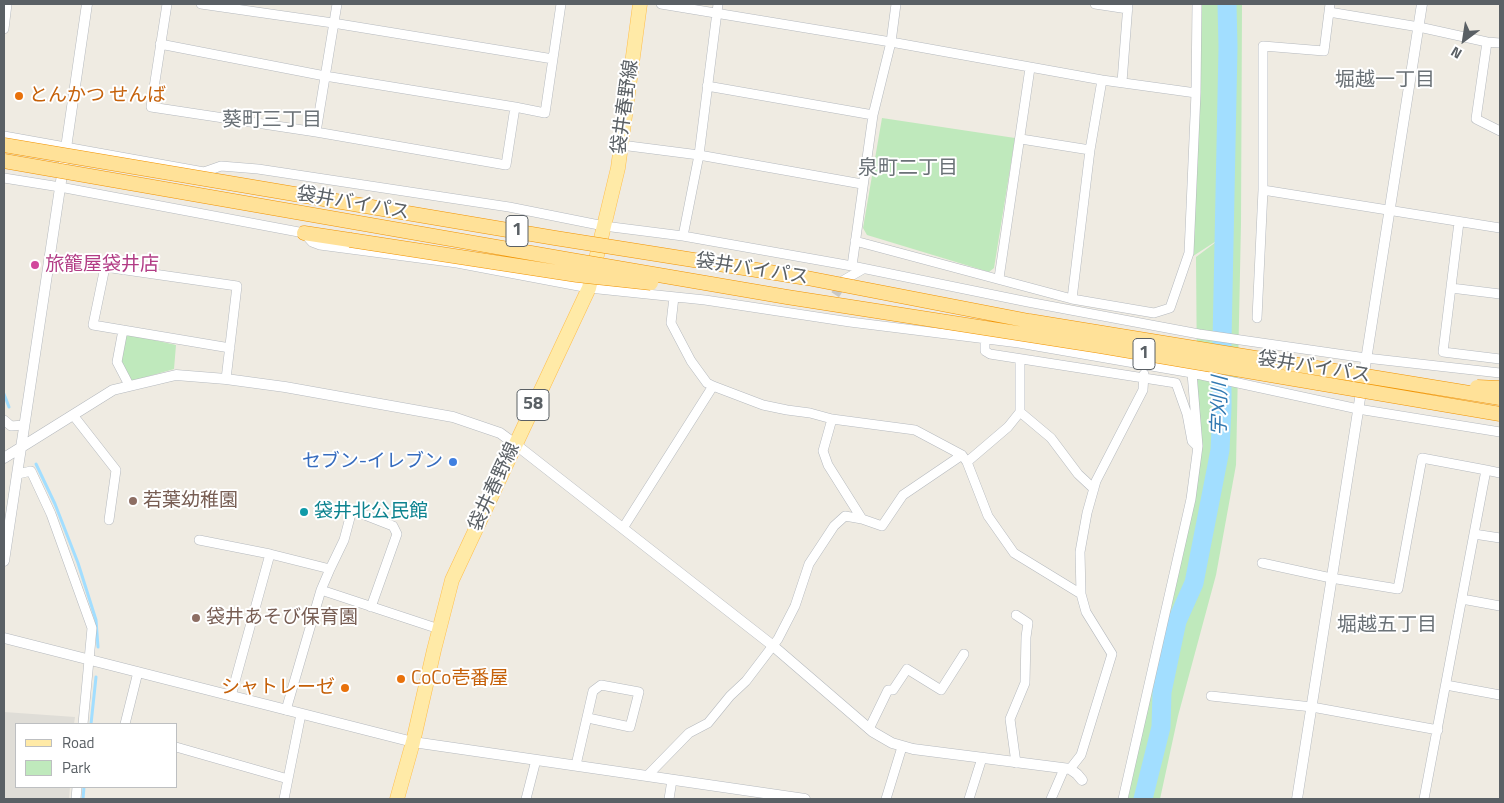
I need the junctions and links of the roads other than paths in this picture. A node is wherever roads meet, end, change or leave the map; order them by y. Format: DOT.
graph roads {
  1 [pos="7,4"];
  2 [pos="87,4"];
  3 [pos="167,4"];
  4 [pos="201,4"];
  5 [pos="337,4"];
  6 [pos="561,4"];
  7 [pos="640,4"];
  8 [pos="661,4"];
  9 [pos="718,4"];
  10 [pos="896,4"];
  11 [pos="1095,4"];
  12 [pos="1197,4"];
  13 [pos="1422,4"];
  14 [pos="1128,6"];
  15 [pos="1330,8"];
  16 [pos="717,14"];
  17 [pos="333,23"];
  18 [pos="1419,27"];
  19 [pos="4,29"];
  20 [pos="891,42"];
  21 [pos="1487,42"];
  22 [pos="1500,43"];
  23 [pos="160,44"];
  24 [pos="553,60"];
  25 [pos="1030,68"];
  26 [pos="325,76"];
  27 [pos="1102,80"];
  28 [pos="1122,82"];
  29 [pos="706,86"];
  30 [pos="1196,93"];
  31 [pos="515,107"];
  32 [pos="873,115"];
  33 [pos="1500,131"];
  34 [pos="316,132"];
  35 [pos="4,136"];
  36 [pos="1021,139"];
  37 [pos="621,144"];
  38 [pos="4,145"];
  39 [pos="66,148"];
  40 [pos="1090,150"];
  41 [pos="699,155"];
  42 [pos="4,161"];
  43 [pos="204,172"];
  44 [pos="4,178"];
  45 [pos="862,184"];
  46 [pos="60,187"];
  47 [pos="1264,190"];
  48 [pos="1389,210"];
  49 [pos="1459,222"];
  50 [pos="604,226"];
  51 [pos="1500,228"];
  52 [pos="304,233"];
  53 [pos="683,236"];
  54 [pos="855,240"];
  55 [pos="852,266"];
  56 [pos="863,269"];
  57 [pos="807,278"];
  58 [pos="999,278"];
  59 [pos="844,280"];
  60 [pos="589,288"];
  61 [pos="1451,288"];
  62 [pos="739,289"];
  63 [pos="1500,294"];
  64 [pos="674,297"];
  65 [pos="1072,299"];
  66 [pos="838,311"];
  67 [pos="1257,318"];
  68 [pos="850,322"];
  69 [pos="123,330"];
  70 [pos="984,339"];
  71 [pos="230,348"];
  72 [pos="1366,358"];
  73 [pos="1500,358"];
  74 [pos="1020,359"];
  75 [pos="1192,373"];
  76 [pos="1340,373"];
  77 [pos="1500,373"];
  78 [pos="1144,376"];
  79 [pos="226,378"];
  80 [pos="129,385"];
  81 [pos="712,386"];
  82 [pos="1338,388"];
  83 [pos="1500,388"];
  84 [pos="1500,398"];
  85 [pos="1358,409"];
  86 [pos="1020,412"];
  87 [pos="1500,414"];
  88 [pos="73,415"];
  89 [pos="832,419"];
  90 [pos="4,420"];
  91 [pos="1500,422"];
  92 [pos="24,425"];
  93 [pos="1500,432"];
  94 [pos="515,444"];
  95 [pos="1198,446"];
  96 [pos="21,448"];
  97 [pos="4,458"];
  98 [pos="964,459"];
  99 [pos="1486,470"];
  100 [pos="1500,473"];
  101 [pos="18,474"];
  102 [pos="1094,489"];
  103 [pos="862,519"];
  104 [pos="109,520"];
  105 [pos="623,528"];
  106 [pos="1474,534"];
  107 [pos="1500,538"];
  108 [pos="199,540"];
  109 [pos="270,554"];
  110 [pos="4,561"];
  111 [pos="1262,563"];
  112 [pos="330,569"];
  113 [pos="1331,578"];
  114 [pos="321,590"];
  115 [pos="1081,594"];
  116 [pos="1462,599"];
  117 [pos="1500,606"];
  118 [pos="371,607"];
  119 [pos="1016,615"];
  120 [pos="439,629"];
  121 [pos="4,638"];
  122 [pos="772,644"];
  123 [pos="964,654"];
  124 [pos="90,659"];
  125 [pos="138,672"];
  126 [pos="1446,685"];
  127 [pos="1500,695"];
  128 [pos="231,696"];
  129 [pos="1211,696"];
  130 [pos="1312,707"];
  131 [pos="286,710"];
  132 [pos="302,714"];
  133 [pos="588,718"];
  134 [pos="83,723"];
  135 [pos="125,723"];
  136 [pos="869,729"];
  137 [pos="1438,730"];
  138 [pos="413,742"];
  139 [pos="902,747"];
  140 [pos="178,748"];
  141 [pos="982,758"];
  142 [pos="536,760"];
  143 [pos="1016,763"];
  144 [pos="576,765"];
  145 [pos="1067,769"];
  146 [pos="648,775"];
  147 [pos="288,779"];
  148 [pos="672,780"];
  149 [pos="1082,780"];
  150 [pos="284,799"];
  151 [pos="397,799"];
  152 [pos="526,799"];
  153 [pos="669,799"];
  154 [pos="806,799"];
  155 [pos="886,799"];
  156 [pos="969,799"];
  157 [pos="1051,799"];
  158 [pos="1123,799"];
  159 [pos="1297,799"];
  160 [pos="1424,799"];
  1 -- 19 [label="street"];
  2 -- 39 [label="street"];
  3 -- 23 [label="street"];
  4 -- 17 [label="street"];
  5 -- 17 [label="street"];
  6 -- 24 [label="street"];
  7 -- 37 [label="main road, 袋井春野線 / 58"];
  8 -- 16 [label="street"];
  9 -- 16 [label="street"];
  10 -- 20 [label="street"];
  11 -- 14 [label="street"];
  12 -- 30 [label="street"];
  13 -- 18 [label="street"];
  14 -- 28 [label="street"];
  15 -- 18 [label="street"];
  15 -- 47 [label="street"];
  16 -- 20 [label="street"];
  16 -- 29 [label="street"];
  17 -- 24 [label="street"];
  17 -- 26 [label="street"];
  18 -- 21 [label="street"];
  18 -- 48 [label="street"];
  20 -- 25 [label="street"];
  20 -- 32 [label="street"];
  21 -- 22 [label="street"];
  21 -- 33 [label="street"];
  23 -- 26 [label="street"];
  23 -- 34 [label="street"];
  24 -- 31 [label="street"];
  25 -- 27 [label="street"];
  25 -- 36 [label="street"];
  26 -- 31 [label="street"];
  26 -- 34 [label="street"];
  27 -- 28 [label="street"];
  27 -- 40 [label="street"];
  28 -- 30 [label="street"];
  29 -- 32 [label="street"];
  29 -- 41 [label="street"];
  30 -- 65 [label="street"];
  31 -- 34 [label="street"];
  32 -- 45 [label="street"];
  35 -- 39 [label="street"];
  36 -- 40 [label="street"];
  36 -- 58 [label="street"];
  37 -- 41 [label="street"];
  37 -- 50 [label="main road, 袋井春野線 / 58"];
  38 -- 57 [label="highway, 袋井バイパス / 1, bridge"];
  39 -- 43 [label="street"];
  39 -- 46 [label="street"];
  40 -- 65 [label="street"];
  41 -- 45 [label="street"];
  41 -- 53 [label="street"];
  42 -- 62 [label="highway, 袋井バイパス / 1, bridge"];
  43 -- 50 [label="street"];
  43 -- 57 [label="highway, bridge"];
  44 -- 46 [label="street"];
  45 -- 54 [label="street"];
  46 -- 52 [label="street"];
  46 -- 92 [label="street"];
  47 -- 48 [label="street"];
  47 -- 67 [label="street"];
  48 -- 49 [label="street"];
  48 -- 72 [label="street"];
  49 -- 51 [label="street"];
  49 -- 61 [label="street"];
  50 -- 53 [label="street"];
  50 -- 60 [label="main road, 袋井春野線 / 58"];
  52 -- 60 [label="street"];
  52 -- 62 [label="highway, bridge"];
  53 -- 55 [label="street"];
  54 -- 55 [label="street"];
  54 -- 58 [label="street"];
  55 -- 56 [label="street"];
  56 -- 59 [label="street"];
  56 -- 72 [label="street"];
  57 -- 76 [label="highway, 袋井バイパス / 1, bridge"];
  58 -- 65 [label="street"];
  60 -- 64 [label="street"];
  60 -- 94 [label="main road, 袋井春野線 / 58"];
  61 -- 63 [label="street"];
  61 -- 73 [label="street"];
  62 -- 82 [label="highway, 袋井バイパス / 1, bridge"];
  64 -- 68 [label="street"];
  64 -- 81 [label="street"];
  66 -- 68 [label="street"];
  68 -- 70 [label="street"];
  69 -- 71 [label="street"];
  69 -- 71 [label="street"];
  69 -- 80 [label="street"];
  70 -- 74 [label="street"];
  70 -- 75 [label="street"];
  71 -- 79 [label="street"];
  72 -- 77 [label="street"];
  72 -- 85 [label="street"];
  74 -- 78 [label="street"];
  74 -- 86 [label="street"];
  75 -- 85 [label="street"];
  75 -- 95 [label="street"];
  76 -- 83 [label="highway, bridge"];
  76 -- 84 [label="highway, 袋井バイパス / 1, bridge"];
  78 -- 95 [label="street"];
  78 -- 102 [label="street"];
  79 -- 80 [label="street"];
  79 -- 94 [label="street"];
  80 -- 88 [label="street"];
  81 -- 89 [label="street"];
  81 -- 105 [label="street"];
  82 -- 87 [label="highway, 袋井バイパス / 1, bridge"];
  82 -- 91 [label="highway, bridge"];
  85 -- 93 [label="street"];
  85 -- 113 [label="street"];
  86 -- 98 [label="street"];
  86 -- 102 [label="street"];
  88 -- 96 [label="street"];
  88 -- 104 [label="street"];
  89 -- 98 [label="street"];
  89 -- 103 [label="street"];
  90 -- 92 [label="street"];
  92 -- 96 [label="street"];
  94 -- 105 [label="street"];
  94 -- 120 [label="main road, 袋井春野線 / 58"];
  95 -- 158 [label="street"];
  96 -- 97 [label="street"];
  96 -- 101 [label="street"];
  98 -- 103 [label="street"];
  98 -- 115 [label="street"];
  99 -- 100 [label="street"];
  99 -- 106 [label="street"];
  99 -- 113 [label="street"];
  101 -- 110 [label="street"];
  101 -- 124 [label="street"];
  102 -- 115 [label="street"];
  103 -- 122 [label="street"];
  105 -- 122 [label="street"];
  106 -- 107 [label="street"];
  106 -- 116 [label="street"];
  108 -- 109 [label="street"];
  109 -- 112 [label="street"];
  109 -- 128 [label="street"];
  111 -- 113 [label="street"];
  112 -- 114 [label="street"];
  112 -- 118 [label="street"];
  113 -- 130 [label="street"];
  114 -- 118 [label="street"];
  114 -- 131 [label="street"];
  115 -- 145 [label="street"];
  116 -- 117 [label="street"];
  116 -- 126 [label="street"];
  118 -- 120 [label="street"];
  119 -- 143 [label="street"];
  120 -- 138 [label="main road, 袋井春野線 / 58"];
  121 -- 124 [label="street"];
  122 -- 136 [label="street"];
  122 -- 146 [label="street"];
  123 -- 136 [label="street"];
  124 -- 125 [label="street"];
  124 -- 134 [label="street"];
  125 -- 128 [label="street"];
  125 -- 135 [label="street"];
  126 -- 127 [label="street"];
  126 -- 137 [label="street"];
  128 -- 131 [label="street"];
  129 -- 130 [label="street"];
  130 -- 137 [label="street"];
  130 -- 159 [label="street"];
  131 -- 132 [label="street"];
  132 -- 138 [label="street"];
  132 -- 147 [label="street"];
  133 -- 133 [label="street"];
  133 -- 144 [label="street"];
  136 -- 139 [label="street"];
  137 -- 160 [label="street"];
  138 -- 142 [label="street"];
  138 -- 151 [label="main road, 袋井春野線 / 58"];
  139 -- 141 [label="street"];
  139 -- 155 [label="street"];
  140 -- 147 [label="street"];
  141 -- 143 [label="street"];
  141 -- 156 [label="street"];
  142 -- 144 [label="street"];
  142 -- 152 [label="street"];
  143 -- 145 [label="street"];
  144 -- 146 [label="street"];
  145 -- 149 [label="street"];
  145 -- 157 [label="street"];
  146 -- 148 [label="street"];
  147 -- 150 [label="street"];
  148 -- 153 [label="street"];
  148 -- 154 [label="street"];
}
